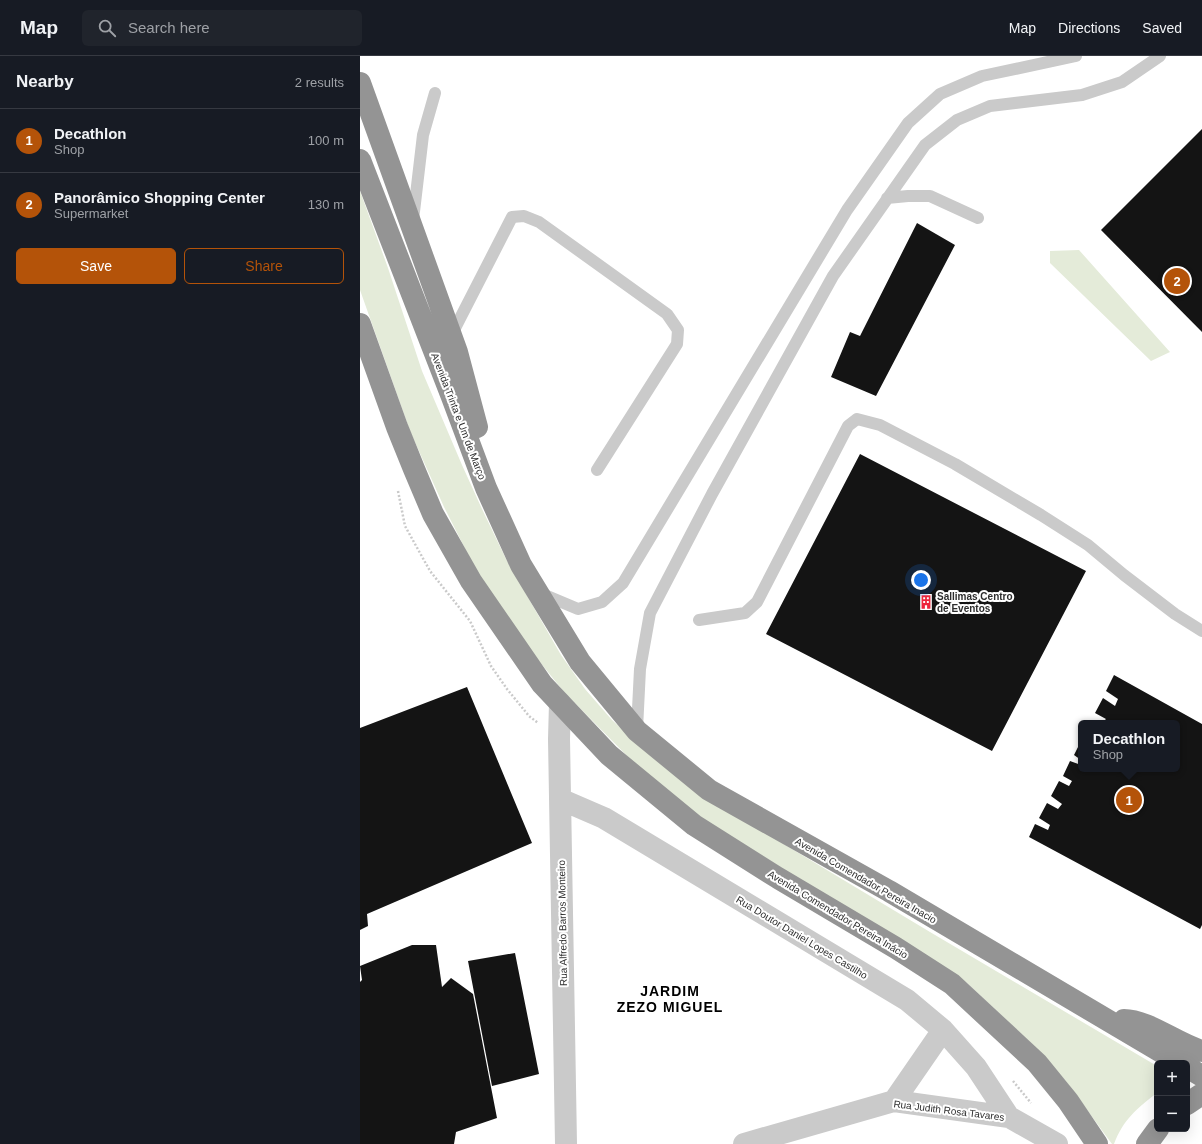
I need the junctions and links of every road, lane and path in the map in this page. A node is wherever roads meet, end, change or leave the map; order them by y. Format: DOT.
graph roads {
  1 [pos="1076,56"];
  2 [pos="1160,56"];
  3 [pos="360,83"];
  4 [pos="435,93"];
  5 [pos="360,160"];
  6 [pos="887,198"];
  7 [pos="978,218"];
  8 [pos="413,229"];
  9 [pos="360,324"];
  10 [pos="451,336"];
  11 [pos="597,470"];
  12 [pos="521,566"];
  13 [pos="538,592"];
  14 [pos="699,620"];
  15 [pos="1202,631"];
  16 [pos="580,662"];
  17 [pos="560,703"];
  18 [pos="637,731"];
  19 [pos="560,799"];
  20 [pos="1111,1022"];
  21 [pos="943,1030"];
  22 [pos="1202,1051"];
  23 [pos="1175,1060"];
  24 [pos="1190,1069"];
  25 [pos="1202,1076"];
  26 [pos="1202,1094"];
  27 [pos="894,1101"];
  28 [pos="1190,1102"];
  29 [pos="1009,1117"];
  30 [pos="1156,1132"];
  31 [pos="566,1144"];
  32 [pos="744,1144"];
  33 [pos="1057,1144"];
  34 [pos="1097,1144"];
  35 [pos="1147,1144"];
  1 -- 13 [label="lane"];
  2 -- 6 [label="lane"];
  3 -- 8 [label="highway"];
  4 -- 8 [label="lane"];
  5 -- 12 [label="highway, Avenida Trinta e Um de Março"];
  6 -- 7 [label="lane"];
  6 -- 18 [label="lane"];
  8 -- 10 [label="highway"];
  9 -- 17 [label="highway"];
  10 -- 11 [label="lane"];
  10 -- 12 [label="highway"];
  12 -- 13 [label="highway, Avenida Trinta e Um de Março"];
  13 -- 16 [label="highway, Avenida Trinta e Um de Março"];
  14 -- 15 [label="lane"];
  16 -- 18 [label="highway, Avenida Comendador Pereira Inacio"];
  17 -- 19 [label="street, Rua Alfredo Barros Monteiro"];
  17 -- 34 [label="highway, Avenida Comendador Pereira Inácio"];
  18 -- 20 [label="highway, Avenida Comendador Pereira Inacio"];
  19 -- 21 [label="street, Rua Doutor Daniel Lopes Castilho"];
  19 -- 31 [label="street, Rua Alfredo Barros Monteiro"];
  20 -- 22 [label="highway"];
  20 -- 23 [label="highway, Avenida Comendador Pereira Inacio"];
  21 -- 27 [label="street"];
  21 -- 29 [label="street, Rua Doutor Daniel Lopes Castilho"];
  24 -- 25 [label="highway"];
  26 -- 28 [label="highway"];
  27 -- 29 [label="street, Rua Judith Rosa Tavares"];
  27 -- 32 [label="street, Rua Judith Rosa Tavares"];
  29 -- 33 [label="street, Rua Judith Rosa Tavares"];
  30 -- 35 [label="highway"];
}
